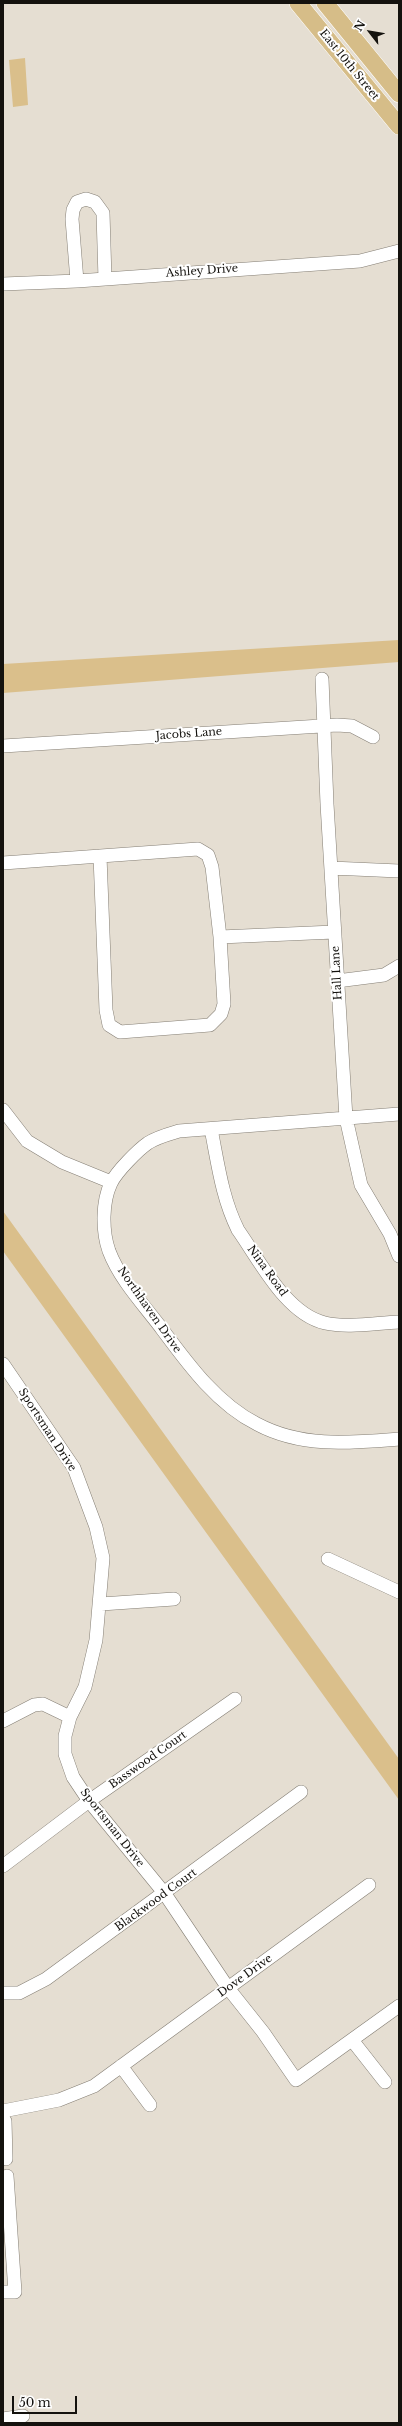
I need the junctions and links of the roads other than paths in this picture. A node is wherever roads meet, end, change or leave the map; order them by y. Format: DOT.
graph roads {
  1 [pos="298,3"];
  2 [pos="325,3"];
  3 [pos="399,94"];
  4 [pos="399,126"];
  5 [pos="399,251"];
  6 [pos="105,278"];
  7 [pos="77,281"];
  8 [pos="3,284"];
  9 [pos="322,679"];
  10 [pos="325,726"];
  11 [pos="373,737"];
  12 [pos="3,746"];
  13 [pos="100,856"];
  14 [pos="3,863"];
  15 [pos="331,868"];
  16 [pos="399,872"];
  17 [pos="334,932"];
  18 [pos="220,937"];
  19 [pos="399,966"];
  20 [pos="337,981"];
  21 [pos="3,1110"];
  22 [pos="399,1114"];
  23 [pos="346,1118"];
  24 [pos="211,1129"];
  25 [pos="111,1182"];
  26 [pos="399,1256"];
  27 [pos="399,1322"];
  28 [pos="3,1364"];
  29 [pos="399,1439"];
  30 [pos="328,1559"];
  31 [pos="399,1592"];
  32 [pos="174,1599"];
  33 [pos="101,1604"];
  34 [pos="235,1699"];
  35 [pos="70,1718"];
  36 [pos="3,1721"];
  37 [pos="301,1792"];
  38 [pos="89,1801"];
  39 [pos="3,1866"];
  40 [pos="369,1885"];
  41 [pos="165,1894"];
  42 [pos="228,1988"];
  43 [pos="3,1993"];
  44 [pos="399,2006"];
  45 [pos="352,2040"];
  46 [pos="121,2066"];
  47 [pos="385,2082"];
  48 [pos="150,2105"];
  49 [pos="3,2111"];
  50 [pos="3,2118"];
  51 [pos="6,2159"];
  52 [pos="7,2176"];
  53 [pos="3,2292"];
  54 [pos="23,2416"];
  55 [pos="3,2420"];
  1 -- 4 [label="main road, East 10th Street"];
  2 -- 3 [label="main road, East 10th Street"];
  5 -- 6 [label="street, Ashley Drive"];
  6 -- 7 [label="street, Ashley Drive"];
  6 -- 7 [label="street"];
  7 -- 8 [label="street, Ashley Drive"];
  9 -- 10 [label="street, Hall Lane"];
  10 -- 11 [label="street, Jacobs Lane"];
  10 -- 12 [label="street, Jacobs Lane"];
  10 -- 15 [label="street, Hall Lane"];
  13 -- 14 [label="street"];
  13 -- 18 [label="street"];
  13 -- 18 [label="street"];
  15 -- 16 [label="street"];
  15 -- 17 [label="street, Hall Lane"];
  17 -- 18 [label="street"];
  17 -- 20 [label="street, Hall Lane"];
  19 -- 20 [label="street"];
  20 -- 23 [label="street, Hall Lane"];
  21 -- 25 [label="street"];
  22 -- 23 [label="street, Northhaven Drive"];
  23 -- 24 [label="street, Northhaven Drive"];
  23 -- 26 [label="street, Hall Lane"];
  24 -- 25 [label="street, Northhaven Drive"];
  24 -- 27 [label="street, Nina Road"];
  25 -- 29 [label="street, Northhaven Drive"];
  28 -- 33 [label="street, Sportsman Drive"];
  30 -- 31 [label="street"];
  32 -- 33 [label="street"];
  33 -- 35 [label="street, Sportsman Drive"];
  34 -- 38 [label="street, Basswood Court"];
  35 -- 36 [label="street"];
  35 -- 38 [label="street, Sportsman Drive"];
  37 -- 41 [label="street, Blackwood Court"];
  38 -- 39 [label="street, Basswood Court"];
  38 -- 41 [label="street, Sportsman Drive"];
  40 -- 42 [label="street, Dove Drive"];
  41 -- 42 [label="street, Sportsman Drive"];
  41 -- 43 [label="street, Blackwood Court"];
  42 -- 45 [label="street, Sportsman Drive"];
  42 -- 46 [label="street, Dove Drive"];
  44 -- 45 [label="street, Sportsman Drive"];
  45 -- 47 [label="street"];
  46 -- 48 [label="street"];
  46 -- 49 [label="street, Dove Drive"];
  50 -- 51 [label="street"];
  52 -- 53 [label="street"];
  54 -- 55 [label="street"];
}
